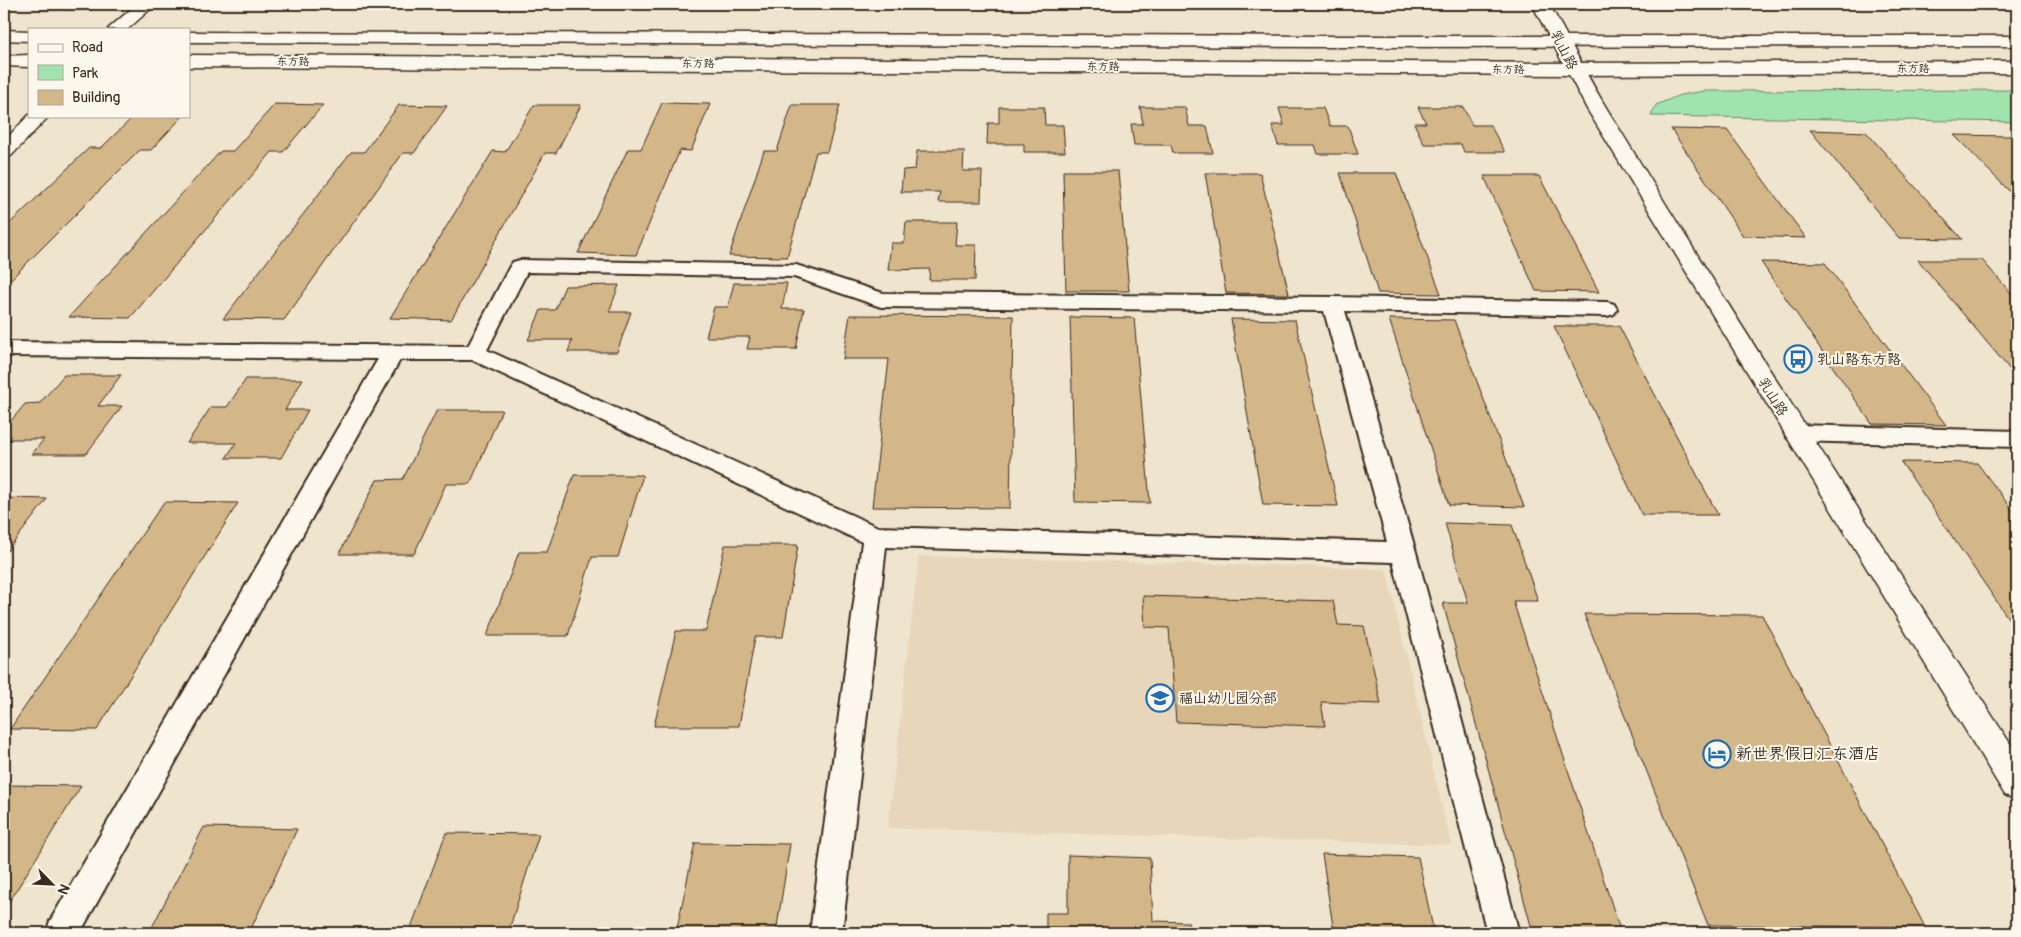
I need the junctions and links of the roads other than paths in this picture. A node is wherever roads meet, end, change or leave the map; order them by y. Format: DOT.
graph roads {
  1 [pos="147,4"];
  2 [pos="1540,4"];
  3 [pos="118,28"];
  4 [pos="4,35"];
  5 [pos="28,36"];
  6 [pos="190,37"];
  7 [pos="2017,41"];
  8 [pos="1562,44"];
  9 [pos="4,61"];
  10 [pos="28,61"];
  11 [pos="190,61"];
  12 [pos="2017,67"];
  13 [pos="1574,69"];
  14 [pos="37,118"];
  15 [pos="4,152"];
  16 [pos="1333,304"];
  17 [pos="1607,309"];
  18 [pos="4,349"];
  19 [pos="393,352"];
  20 [pos="475,353"];
  21 [pos="1796,433"];
  22 [pos="2017,439"];
  23 [pos="875,537"];
  24 [pos="1403,552"];
  25 [pos="2017,784"];
  26 [pos="62,933"];
  27 [pos="826,933"];
  28 [pos="1503,933"];
  1 -- 3 [label="main road"];
  2 -- 8 [label="main road, 乳山路"];
  4 -- 5 [label="main road"];
  6 -- 8 [label="main road, 东方路"];
  7 -- 8 [label="main road, 东方路"];
  8 -- 13 [label="main road, 乳山路"];
  9 -- 10 [label="main road"];
  11 -- 13 [label="main road, 东方路"];
  12 -- 13 [label="main road, 东方路"];
  13 -- 21 [label="main road, 乳山路"];
  14 -- 15 [label="main road"];
  16 -- 17 [label="lane"];
  16 -- 20 [label="lane"];
  16 -- 24 [label="lane"];
  18 -- 19 [label="lane"];
  19 -- 20 [label="lane"];
  19 -- 26 [label="lane"];
  20 -- 23 [label="lane"];
  21 -- 22 [label="lane"];
  21 -- 25 [label="main road, 乳山路"];
  23 -- 24 [label="lane"];
  23 -- 27 [label="lane"];
  24 -- 28 [label="lane"];
}
